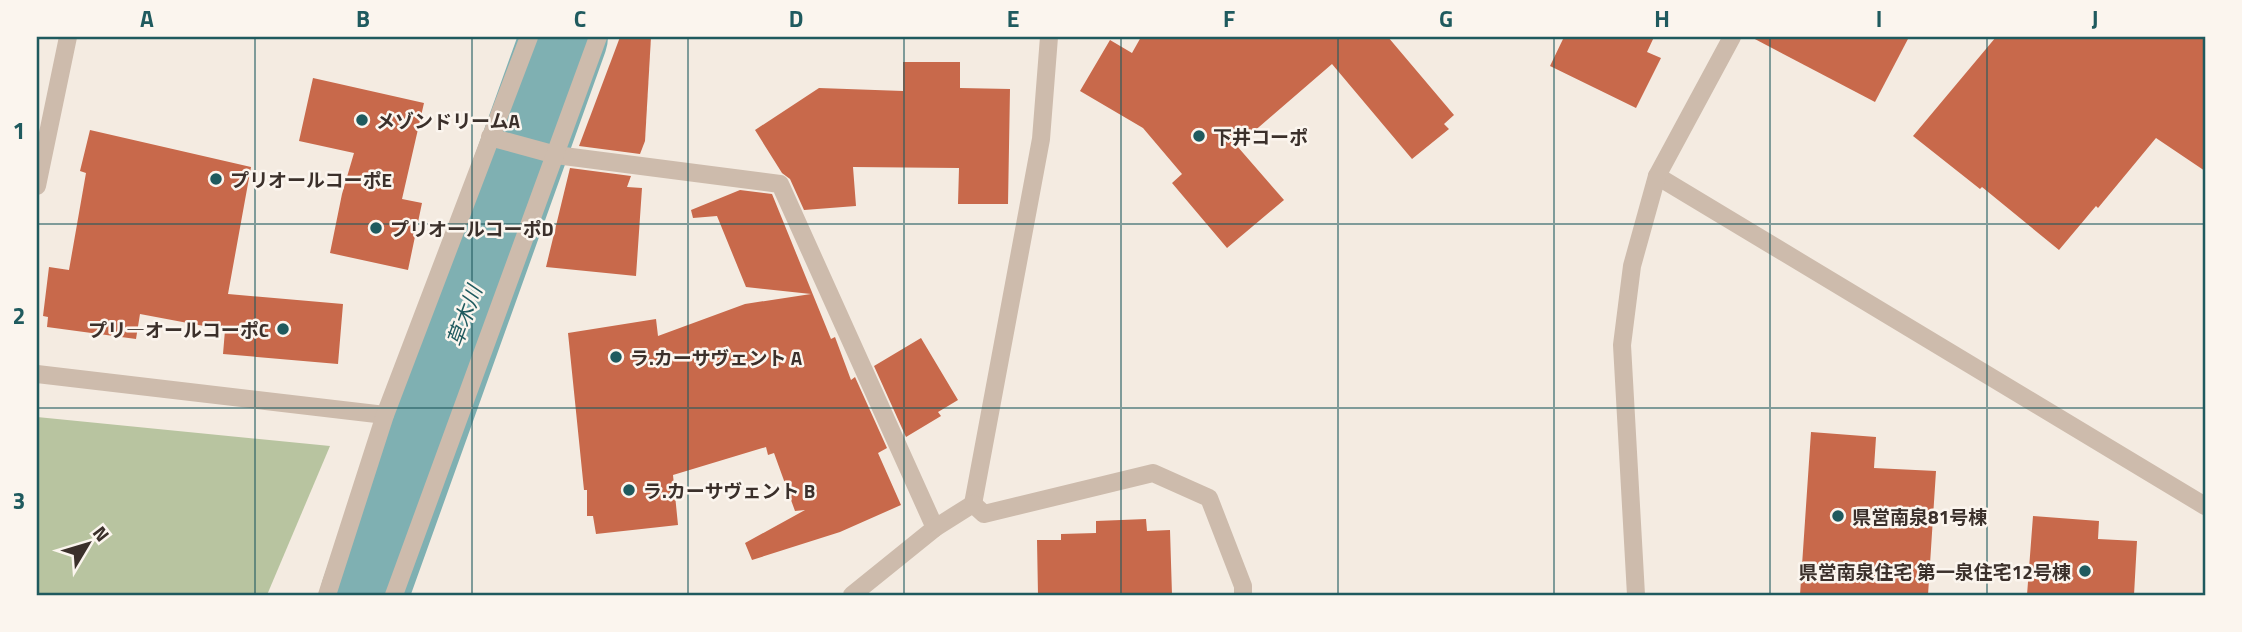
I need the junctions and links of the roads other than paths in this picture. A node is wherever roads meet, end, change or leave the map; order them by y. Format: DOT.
graph roads {
  1 [pos="68,37"];
  2 [pos="529,37"];
  3 [pos="598,37"];
  4 [pos="1049,37"];
  5 [pos="1732,37"];
  6 [pos="498,139"];
  7 [pos="548,152"];
  8 [pos="1657,176"];
  9 [pos="37,186"];
  10 [pos="37,374"];
  11 [pos="385,415"];
  12 [pos="973,504"];
  13 [pos="2205,506"];
  14 [pos="935,528"];
  15 [pos="327,595"];
  16 [pos="394,595"];
  17 [pos="852,595"];
  18 [pos="1243,595"];
  19 [pos="1636,595"];
  1 -- 9 [label="street"];
  2 -- 6 [label="street"];
  3 -- 7 [label="street"];
  4 -- 12 [label="street"];
  5 -- 8 [label="street"];
  6 -- 7 [label="street"];
  6 -- 11 [label="street"];
  7 -- 14 [label="street"];
  7 -- 16 [label="street"];
  8 -- 13 [label="street"];
  8 -- 19 [label="street"];
  10 -- 11 [label="street"];
  11 -- 15 [label="street"];
  12 -- 14 [label="street"];
  12 -- 18 [label="street"];
  14 -- 17 [label="street"];
}
